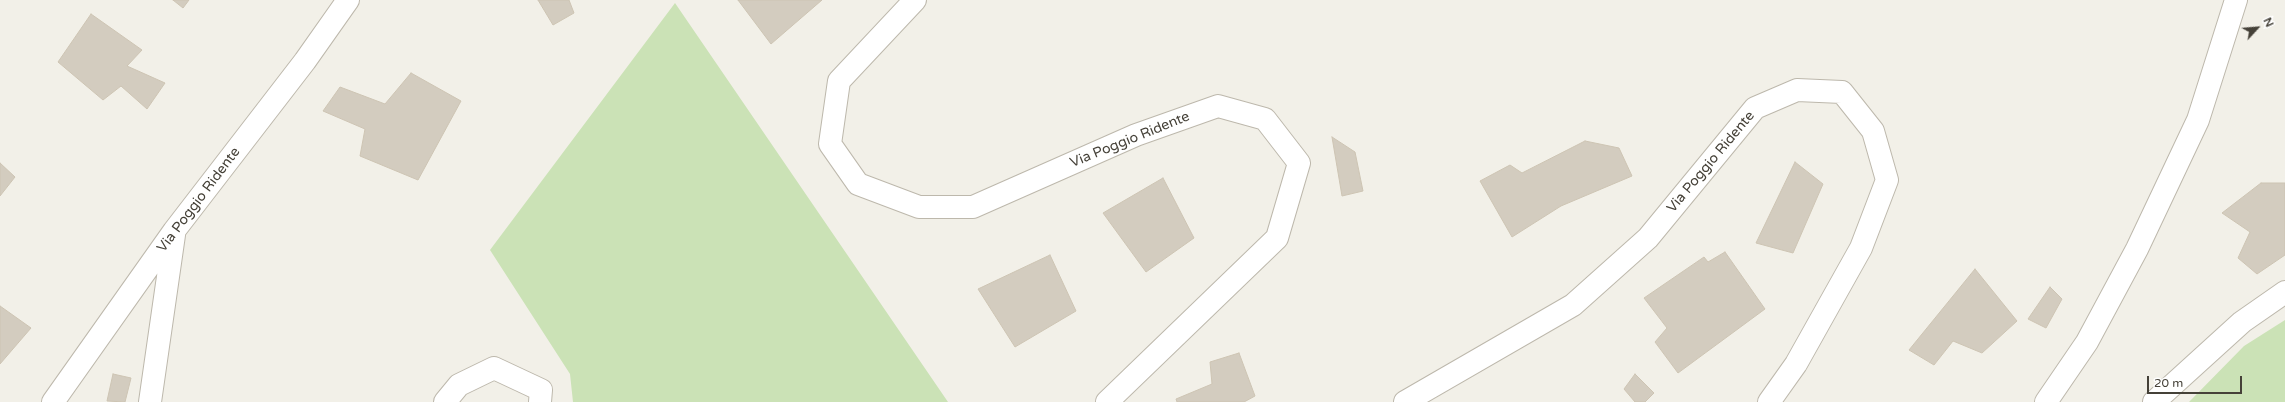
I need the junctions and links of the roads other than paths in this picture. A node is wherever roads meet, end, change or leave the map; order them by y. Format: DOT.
graph roads {
  1 [pos="348,0"];
  2 [pos="915,0"];
  3 [pos="2236,0"];
  4 [pos="174,231"];
  5 [pos="2285,292"];
  6 [pos="53,402"];
  7 [pos="150,402"];
  8 [pos="445,402"];
  9 [pos="540,402"];
  10 [pos="1107,402"];
  11 [pos="1405,402"];
  12 [pos="1769,402"];
  13 [pos="2046,402"];
  14 [pos="2154,402"];
  1 -- 4 [label="street, Via Poggio Ridente"];
  2 -- 10 [label="street, Via Poggio Ridente"];
  3 -- 13 [label="street"];
  4 -- 6 [label="street, Via Poggio Ridente"];
  4 -- 7 [label="street"];
  5 -- 14 [label="street"];
  8 -- 9 [label="street"];
  11 -- 12 [label="street, Via Poggio Ridente"];
}
